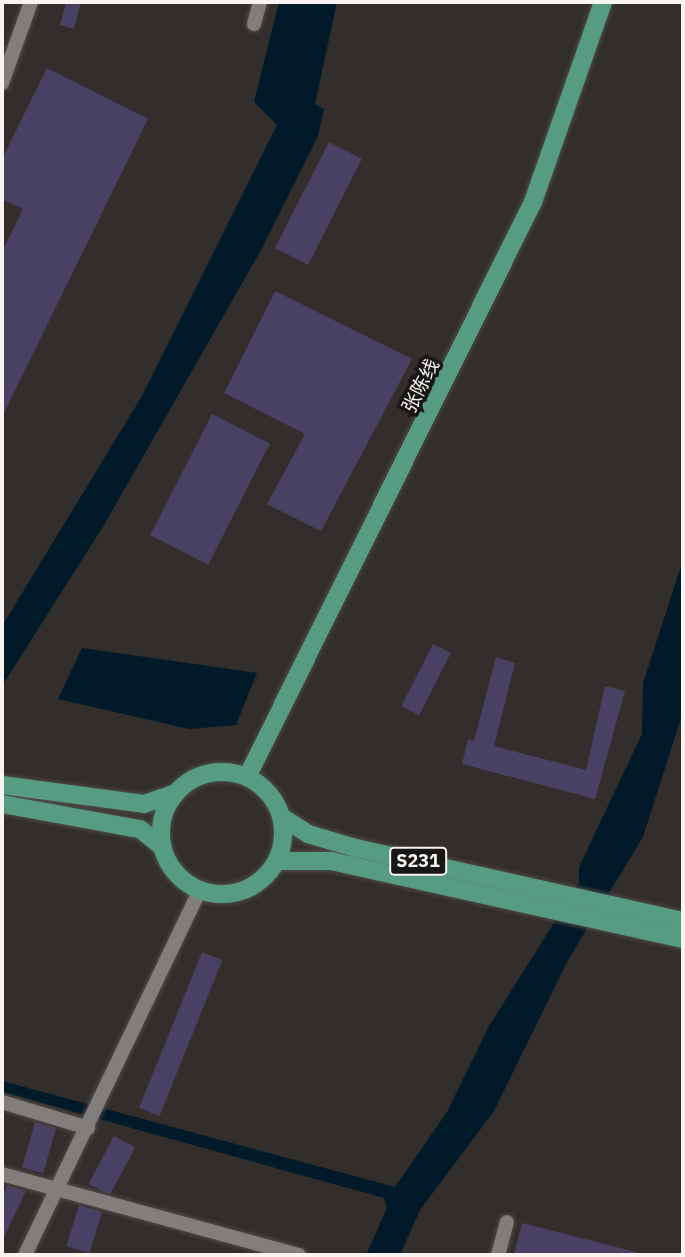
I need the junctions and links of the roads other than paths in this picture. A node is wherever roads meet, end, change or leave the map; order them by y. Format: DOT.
graph roads {
  1 [pos="31,2"];
  2 [pos="260,2"];
  3 [pos="603,2"];
  4 [pos="254,24"];
  5 [pos="2,83"];
  6 [pos="247,777"];
  7 [pos="2,785"];
  8 [pos="176,793"];
  9 [pos="2,804"];
  10 [pos="282,817"];
  11 [pos="162,847"];
  12 [pos="277,861"];
  13 [pos="200,890"];
  14 [pos="608,913"];
  15 [pos="683,921"];
  16 [pos="683,939"];
  17 [pos="2,1102"];
  18 [pos="88,1128"];
  19 [pos="2,1174"];
  20 [pos="58,1188"];
  21 [pos="507,1222"];
  22 [pos="25,1255"];
  23 [pos="299,1255"];
  24 [pos="498,1255"];
  1 -- 5 [label="street"];
  2 -- 4 [label="street"];
  3 -- 6 [label="main road, 张陈线"];
  6 -- 8 [label="main road"];
  6 -- 10 [label="main road"];
  7 -- 8 [label="main road"];
  8 -- 11 [label="main road"];
  9 -- 11 [label="main road"];
  10 -- 12 [label="main road"];
  10 -- 14 [label="main road, S231"];
  11 -- 13 [label="main road"];
  12 -- 13 [label="main road"];
  12 -- 14 [label="main road, S231"];
  13 -- 18 [label="street"];
  14 -- 15 [label="main road, S231"];
  14 -- 16 [label="main road, S231"];
  17 -- 18 [label="street"];
  18 -- 20 [label="street"];
  19 -- 20 [label="street"];
  20 -- 22 [label="street"];
  20 -- 23 [label="street"];
  21 -- 24 [label="street"];
}
